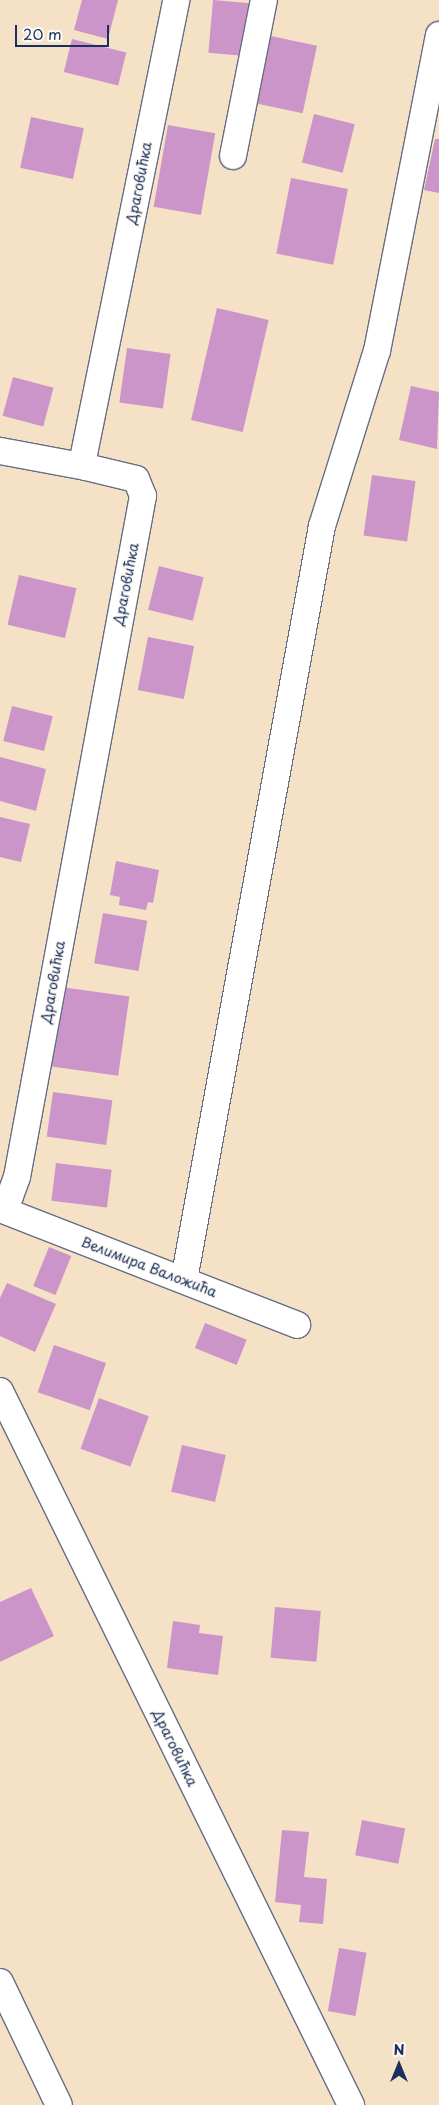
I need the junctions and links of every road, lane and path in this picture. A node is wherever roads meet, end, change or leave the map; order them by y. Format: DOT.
graph roads {
  1 [pos="176,0"];
  2 [pos="264,0"];
  3 [pos="439,35"];
  4 [pos="233,156"];
  5 [pos="0,451"];
  6 [pos="86,467"];
  7 [pos="0,1204"];
  8 [pos="0,1209"];
  9 [pos="184,1280"];
  10 [pos="297,1326"];
  11 [pos="0,1391"];
  12 [pos="0,1982"];
  13 [pos="59,2105"];
  14 [pos="351,2105"];
  1 -- 6 [label="street, Драговићка"];
  2 -- 4 [label="street"];
  3 -- 9 [label="street"];
  5 -- 6 [label="street"];
  6 -- 7 [label="street, Драговићка"];
  8 -- 9 [label="street, Велимира Валожића"];
  9 -- 10 [label="street, Велимира Валожића"];
  11 -- 14 [label="street, Драговићка"];
  12 -- 13 [label="street"];
}
